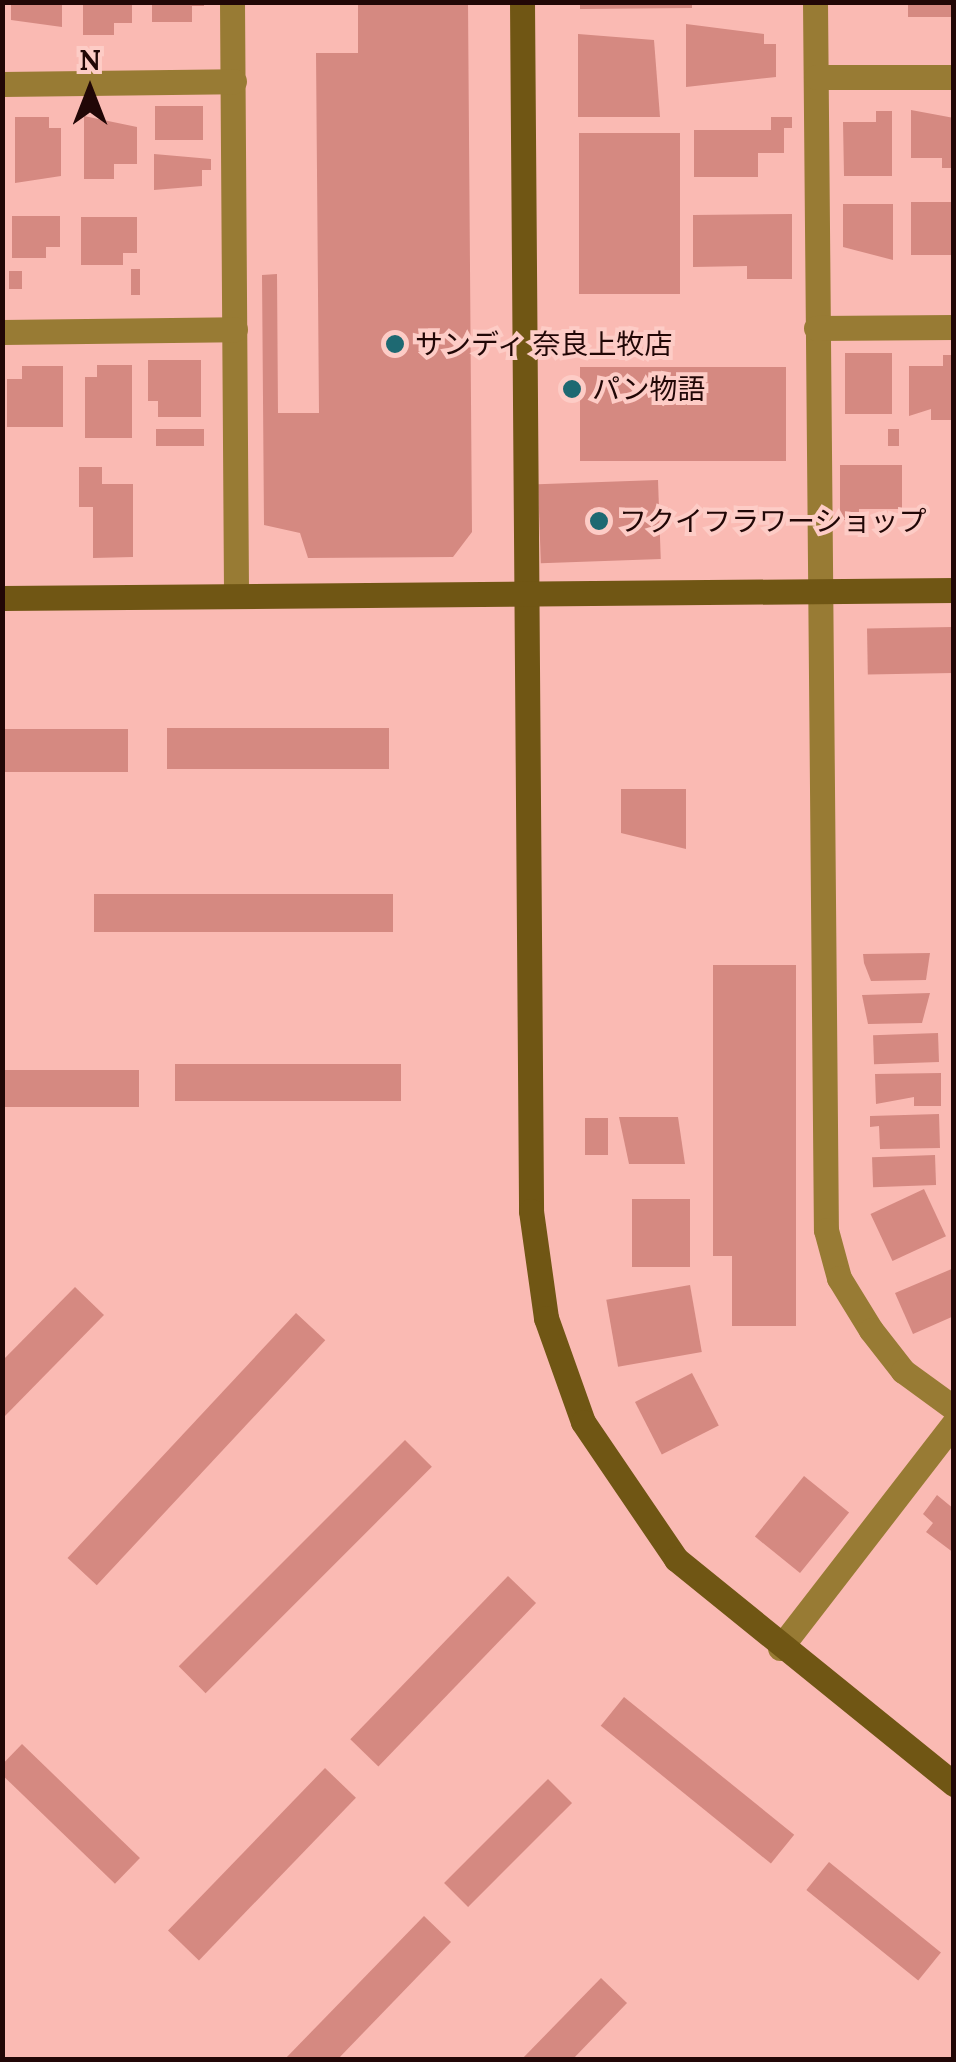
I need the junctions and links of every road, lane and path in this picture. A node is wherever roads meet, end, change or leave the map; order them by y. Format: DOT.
graph roads {
  1 [pos="232,2"];
  2 [pos="522,2"];
  3 [pos="815,2"];
  4 [pos="954,76"];
  5 [pos="816,77"];
  6 [pos="234,82"];
  7 [pos="2,84"];
  8 [pos="954,327"];
  9 [pos="816,328"];
  10 [pos="235,329"];
  11 [pos="2,332"];
  12 [pos="954,590"];
  13 [pos="818,592"];
  14 [pos="528,594"];
  15 [pos="236,596"];
  16 [pos="2,598"];
  17 [pos="954,1408"];
  18 [pos="954,1423"];
  19 [pos="780,1648"];
  20 [pos="954,1784"];
  1 -- 6 [label="street"];
  2 -- 14 [label="street"];
  3 -- 5 [label="street"];
  4 -- 5 [label="street"];
  5 -- 9 [label="street"];
  6 -- 7 [label="street"];
  6 -- 10 [label="street"];
  8 -- 9 [label="street"];
  9 -- 13 [label="street"];
  10 -- 11 [label="street"];
  10 -- 15 [label="street"];
  12 -- 13 [label="street"];
  13 -- 14 [label="street"];
  13 -- 17 [label="street"];
  14 -- 15 [label="street"];
  14 -- 19 [label="street"];
  15 -- 16 [label="street"];
  18 -- 19 [label="street"];
  19 -- 20 [label="street"];
}
